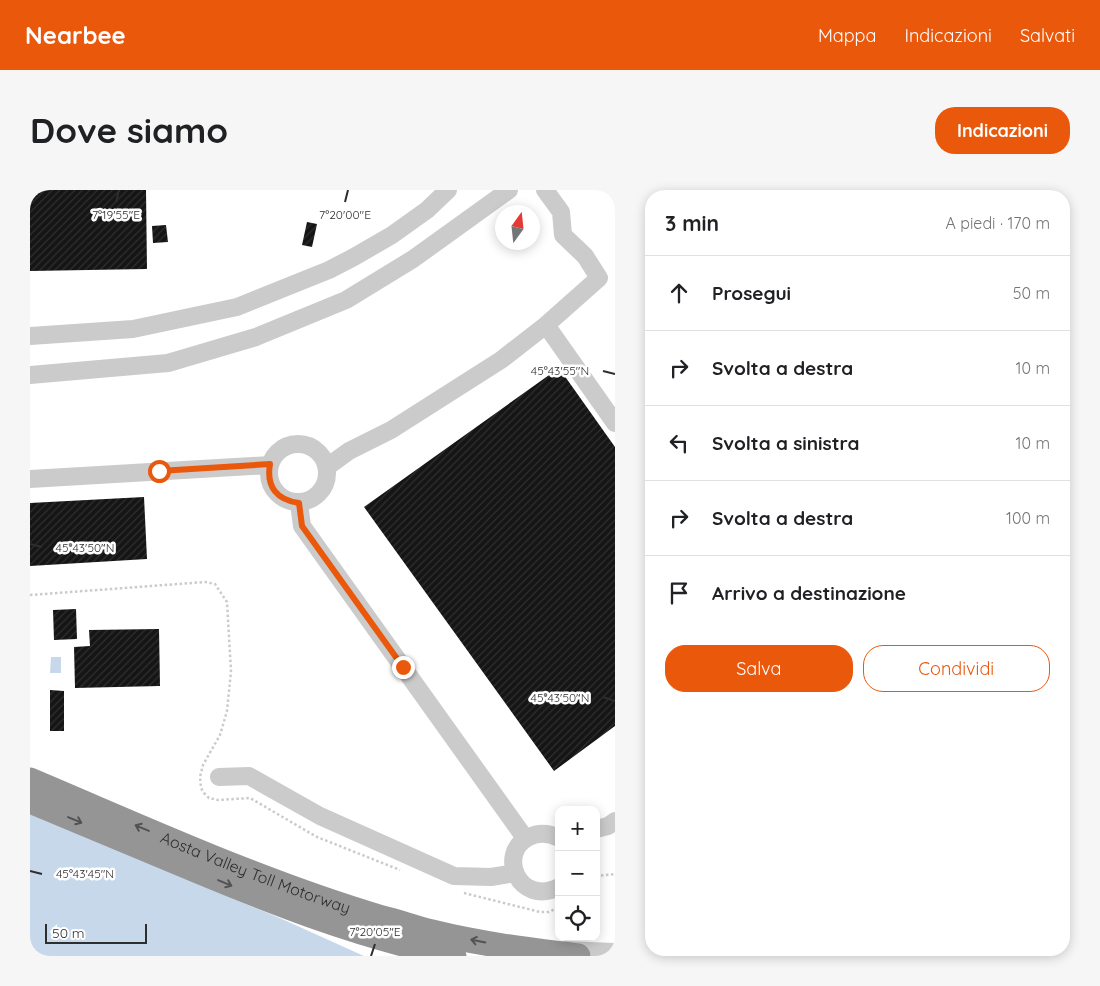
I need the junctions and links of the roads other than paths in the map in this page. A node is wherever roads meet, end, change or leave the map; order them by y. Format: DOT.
graph roads {
  1 [pos="448,190"];
  2 [pos="509,190"];
  3 [pos="545,190"];
  4 [pos="546,325"];
  5 [pos="30,336"];
  6 [pos="30,375"];
  7 [pos="615,423"];
  8 [pos="270,464"];
  9 [pos="327,467"];
  10 [pos="30,479"];
  11 [pos="299,503"];
  12 [pos="219,777"];
  13 [pos="30,780"];
  14 [pos="30,801"];
  15 [pos="615,821"];
  16 [pos="600,828"];
  17 [pos="555,836"];
  18 [pos="525,838"];
  19 [pos="515,874"];
  20 [pos="555,889"];
  21 [pos="516,949"];
  22 [pos="615,952"];
  23 [pos="454,956"];
  24 [pos="578,956"];
  1 -- 5 [label="street"];
  2 -- 6 [label="street"];
  3 -- 4 [label="street"];
  4 -- 7 [label="street"];
  4 -- 9 [label="street"];
  8 -- 9 [label="street"];
  8 -- 10 [label="street"];
  8 -- 11 [label="street"];
  9 -- 11 [label="street"];
  11 -- 18 [label="street"];
  12 -- 19 [label="street"];
  21 -- 13 [label="highway, Aosta Valley Toll Motorway, one-way"];
  14 -- 23 [label="highway, Aosta Valley Toll Motorway, one-way"];
  15 -- 16 [label="street"];
  17 -- 18 [label="street"];
  18 -- 19 [label="street"];
  19 -- 20 [label="street"];
  21 -- 22 [label="street"];
  21 -- 24 [label="highway, Aosta Valley Toll Motorway"];
}
